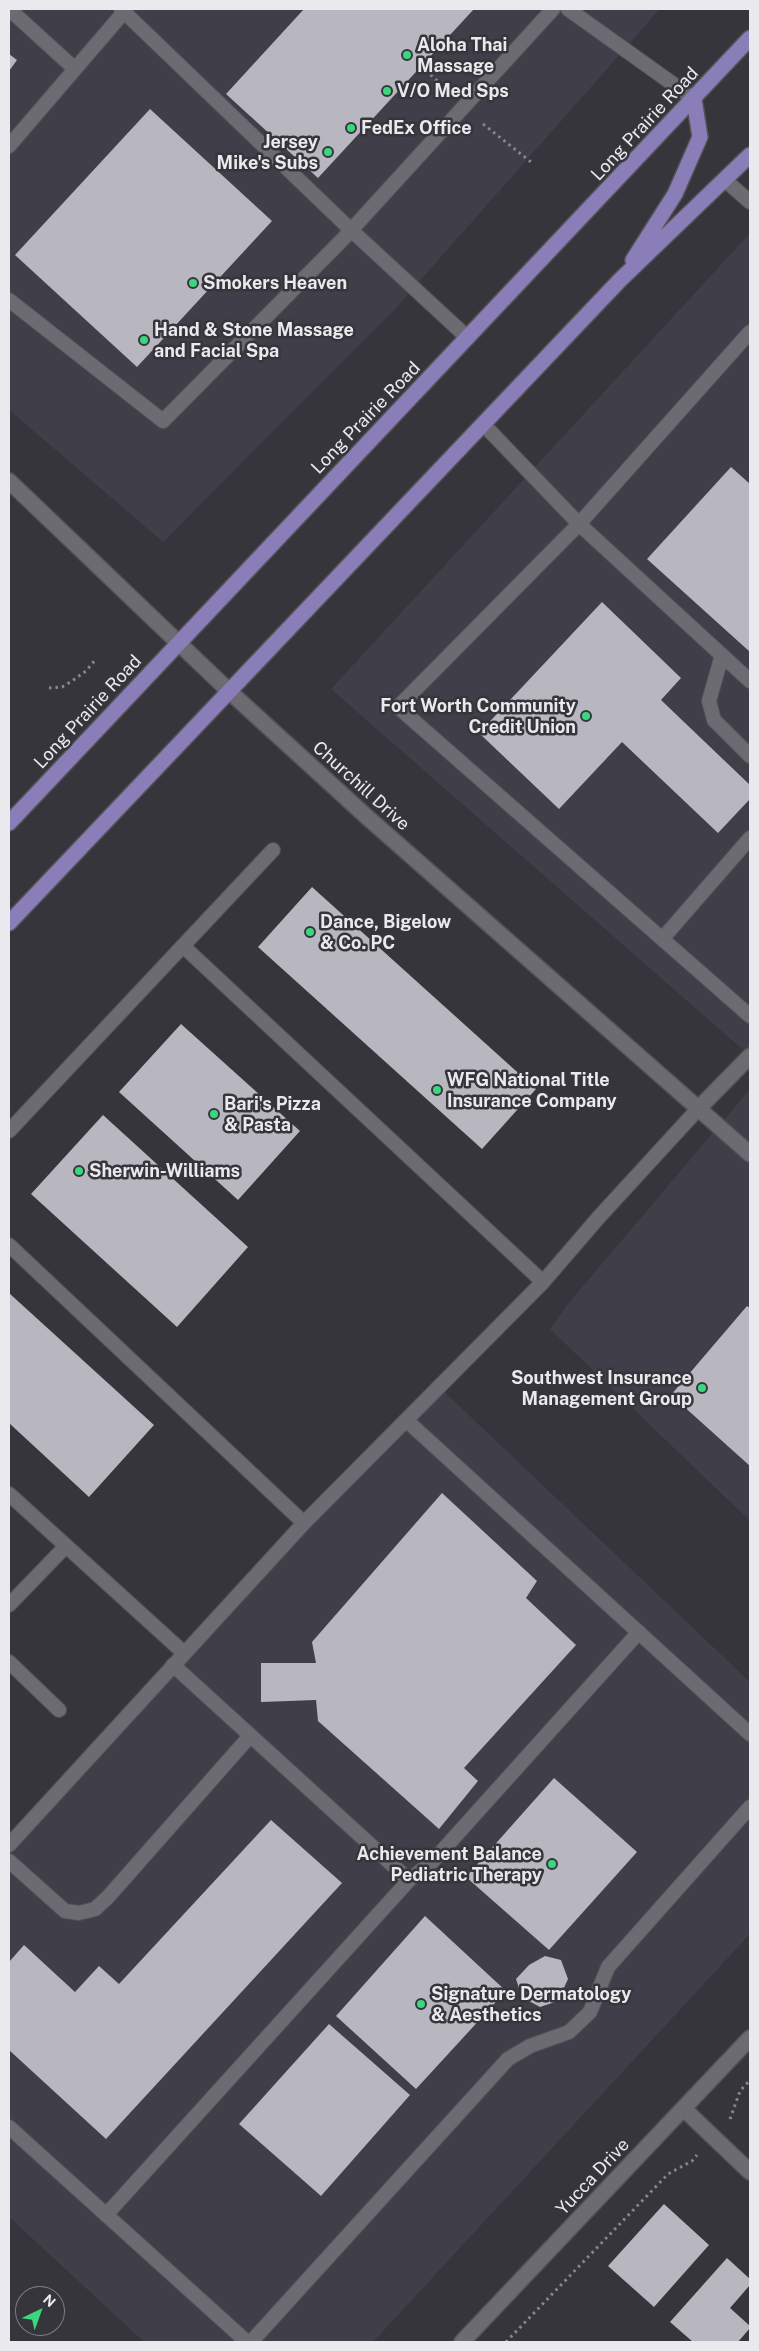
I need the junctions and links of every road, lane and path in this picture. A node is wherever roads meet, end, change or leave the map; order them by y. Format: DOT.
graph roads {
  1 [pos="9,9"];
  2 [pos="553,9"];
  3 [pos="568,9"];
  4 [pos="123,10"];
  5 [pos="750,38"];
  6 [pos="75,69"];
  7 [pos="694,99"];
  8 [pos="9,146"];
  9 [pos="750,155"];
  10 [pos="725,180"];
  11 [pos="750,202"];
  12 [pos="351,230"];
  13 [pos="620,280"];
  14 [pos="9,300"];
  15 [pos="750,332"];
  16 [pos="468,338"];
  17 [pos="484,425"];
  18 [pos="9,481"];
  19 [pos="579,524"];
  20 [pos="179,642"];
  21 [pos="722,654"];
  22 [pos="96,659"];
  23 [pos="750,681"];
  24 [pos="49,688"];
  25 [pos="230,692"];
  26 [pos="750,756"];
  27 [pos="9,824"];
  28 [pos="750,838"];
  29 [pos="273,850"];
  30 [pos="9,923"];
  31 [pos="663,938"];
  32 [pos="183,946"];
  33 [pos="750,1016"];
  34 [pos="750,1056"];
  35 [pos="699,1108"];
  36 [pos="9,1131"];
  37 [pos="750,1154"];
  38 [pos="9,1245"];
  39 [pos="543,1282"];
  40 [pos="406,1420"];
  41 [pos="9,1494"];
  42 [pos="304,1523"];
  43 [pos="66,1546"];
  44 [pos="9,1605"];
  45 [pos="639,1632"];
  46 [pos="184,1652"];
  47 [pos="9,1662"];
  48 [pos="173,1665"];
  49 [pos="59,1710"];
  50 [pos="750,1734"];
  51 [pos="250,1736"];
  52 [pos="750,1807"];
  53 [pos="9,1845"];
  54 [pos="9,1861"];
  55 [pos="410,1878"];
  56 [pos="750,2038"];
  57 [pos="684,2109"];
  58 [pos="9,2127"];
  59 [pos="692,2161"];
  60 [pos="750,2172"];
  61 [pos="106,2215"];
  62 [pos="247,2342"];
  63 [pos="251,2342"];
  64 [pos="462,2342"];
  65 [pos="506,2342"];
  1 -- 6 [label="lane"];
  2 -- 12 [label="lane"];
  3 -- 7 [label="lane"];
  4 -- 6 [label="lane"];
  4 -- 12 [label="lane"];
  5 -- 7 [label="main road, Long Prairie Road"];
  6 -- 8 [label="lane"];
  7 -- 13 [label="main road"];
  7 -- 16 [label="main road, Long Prairie Road"];
  9 -- 10 [label="main road"];
  10 -- 11 [label="lane"];
  10 -- 13 [label="main road"];
  12 -- 14 [label="lane"];
  12 -- 16 [label="lane"];
  13 -- 17 [label="main road"];
  15 -- 19 [label="lane"];
  16 -- 20 [label="main road, Long Prairie Road"];
  17 -- 19 [label="lane"];
  17 -- 25 [label="main road"];
  18 -- 20 [label="street, Churchill Drive"];
  19 -- 21 [label="lane"];
  19 -- 31 [label="lane"];
  20 -- 25 [label="street, Churchill Drive"];
  20 -- 27 [label="main road, Long Prairie Road"];
  21 -- 23 [label="lane"];
  21 -- 26 [label="lane"];
  22 -- 24 [label="path"];
  25 -- 30 [label="main road"];
  25 -- 35 [label="street, Churchill Drive"];
  28 -- 31 [label="lane"];
  29 -- 32 [label="lane"];
  31 -- 33 [label="lane"];
  32 -- 36 [label="lane"];
  32 -- 39 [label="lane"];
  34 -- 35 [label="street"];
  35 -- 37 [label="street, Churchill Drive"];
  35 -- 39 [label="lane"];
  38 -- 42 [label="lane"];
  39 -- 40 [label="lane"];
  40 -- 42 [label="lane"];
  40 -- 45 [label="lane"];
  41 -- 43 [label="lane"];
  42 -- 46 [label="lane"];
  43 -- 44 [label="lane"];
  43 -- 46 [label="lane"];
  45 -- 50 [label="lane"];
  45 -- 55 [label="lane"];
  46 -- 48 [label="lane"];
  47 -- 49 [label="lane"];
  48 -- 51 [label="lane"];
  48 -- 53 [label="lane"];
  51 -- 54 [label="lane"];
  51 -- 55 [label="lane"];
  52 -- 63 [label="lane"];
  55 -- 61 [label="lane"];
  56 -- 57 [label="street, Yucca Drive"];
  57 -- 60 [label="street"];
  57 -- 64 [label="street, Yucca Drive"];
  58 -- 61 [label="lane"];
  59 -- 65 [label="path"];
  61 -- 62 [label="lane"];
}
